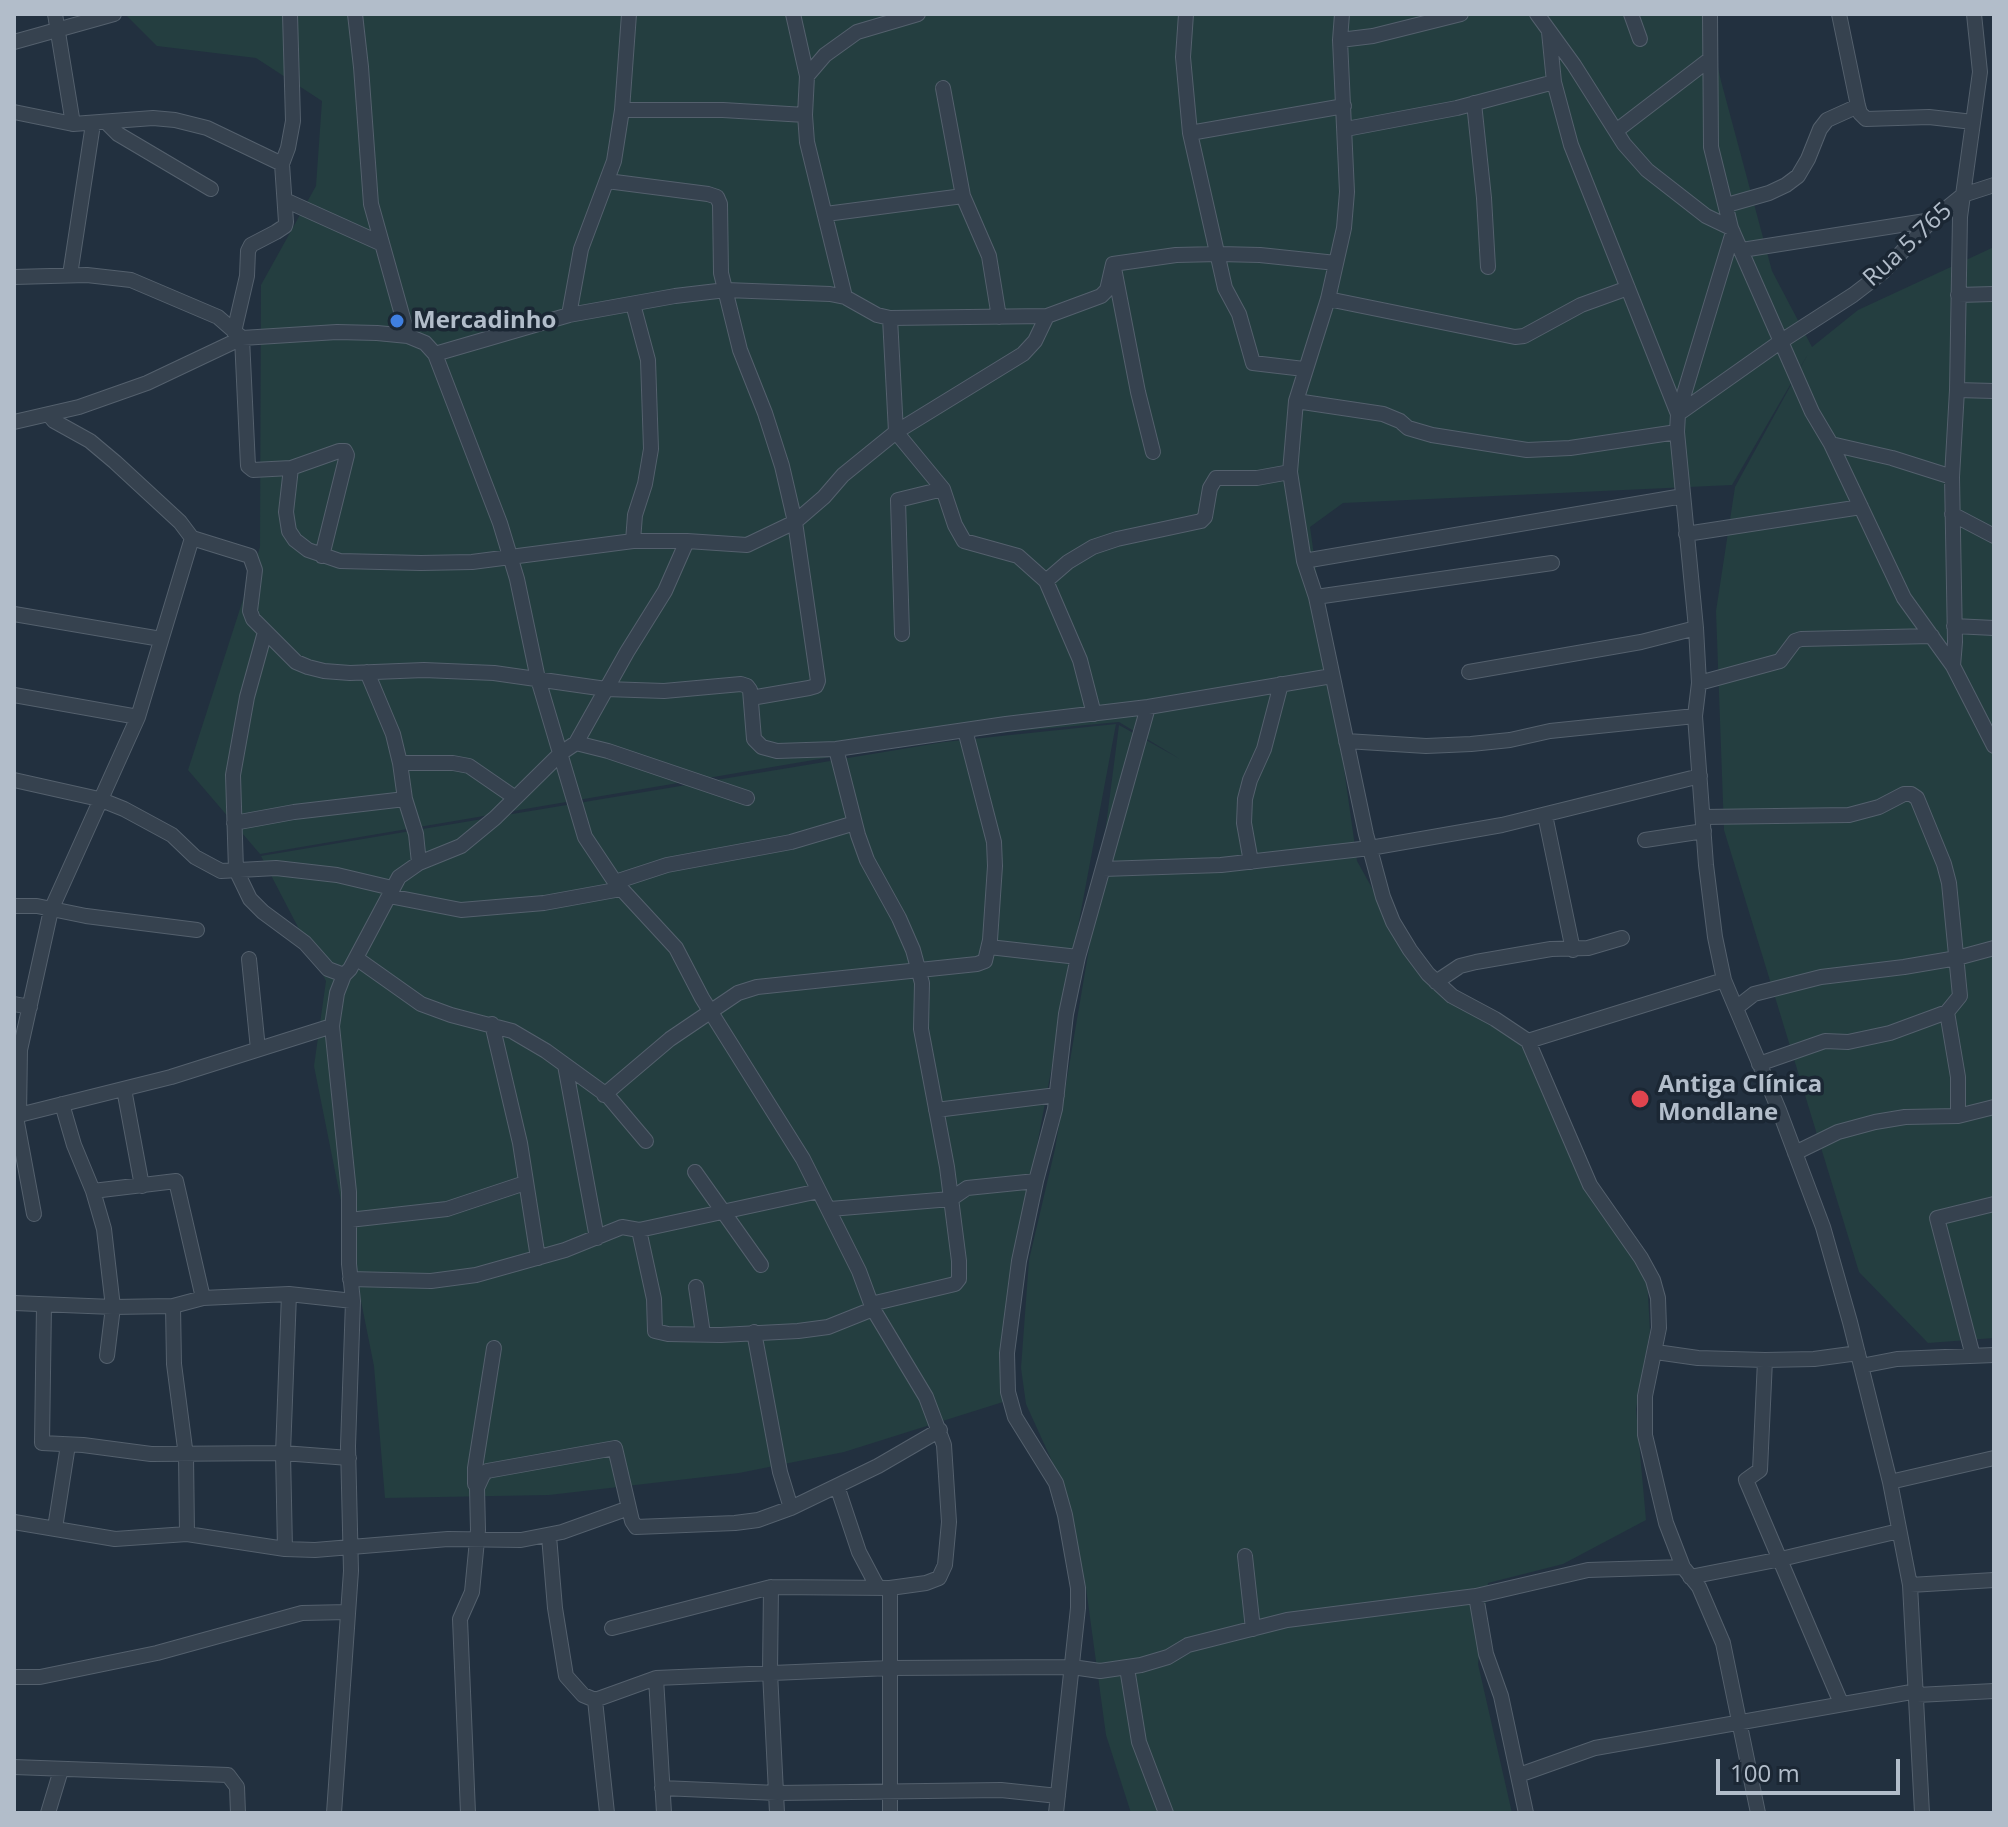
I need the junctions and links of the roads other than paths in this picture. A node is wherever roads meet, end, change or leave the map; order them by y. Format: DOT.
graph roads {
  1 [pos="114,14"];
  2 [pos="290,14"];
  3 [pos="355,14"];
  4 [pos="629,14"];
  5 [pos="793,14"];
  6 [pos="918,14"];
  7 [pos="1186,14"];
  8 [pos="1342,14"];
  9 [pos="1461,14"];
  10 [pos="1537,14"];
  11 [pos="1631,14"];
  12 [pos="1710,14"];
  13 [pos="1839,14"];
  14 [pos="1974,14"];
  15 [pos="56,21"];
  16 [pos="1549,32"];
  17 [pos="1640,39"];
  18 [pos="1340,40"];
  19 [pos="14,42"];
  20 [pos="1710,59"];
  21 [pos="1987,71"];
  22 [pos="807,76"];
  23 [pos="1554,82"];
  24 [pos="943,88"];
  25 [pos="1474,103"];
  26 [pos="1344,106"];
  27 [pos="1858,106"];
  28 [pos="622,110"];
  29 [pos="14,112"];
  30 [pos="805,115"];
  31 [pos="1973,122"];
  32 [pos="100,123"];
  33 [pos="73,124"];
  34 [pos="1346,129"];
  35 [pos="1616,131"];
  36 [pos="1190,133"];
  37 [pos="282,164"];
  38 [pos="607,181"];
  39 [pos="1994,185"];
  40 [pos="211,189"];
  41 [pos="1963,195"];
  42 [pos="963,196"];
  43 [pos="287,201"];
  44 [pos="1727,205"];
  45 [pos="826,214"];
  46 [pos="1932,220"];
  47 [pos="1732,230"];
  48 [pos="380,243"];
  49 [pos="1742,250"];
  50 [pos="1219,254"];
  51 [pos="1336,263"];
  52 [pos="1113,264"];
  53 [pos="1488,267"];
  54 [pos="70,275"];
  55 [pos="14,277"];
  56 [pos="1628,288"];
  57 [pos="726,290"];
  58 [pos="1994,294"];
  59 [pos="1958,295"];
  60 [pos="845,297"];
  61 [pos="1328,299"];
  62 [pos="633,304"];
  63 [pos="569,315"];
  64 [pos="1047,316"];
  65 [pos="999,317"];
  66 [pos="890,318"];
  67 [pos="238,335"];
  68 [pos="408,336"];
  69 [pos="1780,342"];
  70 [pos="435,354"];
  71 [pos="1304,369"];
  72 [pos="1957,390"];
  73 [pos="1994,391"];
  74 [pos="1296,401"];
  75 [pos="1678,414"];
  76 [pos="49,415"];
  77 [pos="14,422"];
  78 [pos="896,432"];
  79 [pos="1677,432"];
  80 [pos="1831,444"];
  81 [pos="1153,452"];
  82 [pos="291,468"];
  83 [pos="1290,472"];
  84 [pos="1952,477"];
  85 [pos="943,489"];
  86 [pos="1683,496"];
  87 [pos="1861,507"];
  88 [pos="1952,514"];
  89 [pos="795,522"];
  90 [pos="1686,534"];
  91 [pos="1994,536"];
  92 [pos="192,538"];
  93 [pos="633,541"];
  94 [pos="687,541"];
  95 [pos="322,556"];
  96 [pos="510,556"];
  97 [pos="1304,561"];
  98 [pos="1552,563"];
  99 [pos="1046,581"];
  100 [pos="1316,597"];
  101 [pos="14,614"];
  102 [pos="1954,626"];
  103 [pos="1696,628"];
  104 [pos="1994,628"];
  105 [pos="265,632"];
  106 [pos="902,634"];
  107 [pos="1932,636"];
  108 [pos="161,639"];
  109 [pos="1953,666"];
  110 [pos="367,672"];
  111 [pos="1469,672"];
  112 [pos="1332,676"];
  113 [pos="538,679"];
  114 [pos="1699,683"];
  115 [pos="1281,684"];
  116 [pos="606,689"];
  117 [pos="14,695"];
  118 [pos="751,698"];
  119 [pos="1148,707"];
  120 [pos="1094,714"];
  121 [pos="1695,716"];
  122 [pos="138,717"];
  123 [pos="965,730"];
  124 [pos="1346,741"];
  125 [pos="576,743"];
  126 [pos="1994,746"];
  127 [pos="836,749"];
  128 [pos="561,753"];
  129 [pos="400,763"];
  130 [pos="1700,776"];
  131 [pos="14,780"];
  132 [pos="514,797"];
  133 [pos="747,798"];
  134 [pos="99,799"];
  135 [pos="405,799"];
  136 [pos="1545,815"];
  137 [pos="234,823"];
  138 [pos="855,823"];
  139 [pos="1703,824"];
  140 [pos="1645,840"];
  141 [pos="1370,848"];
  142 [pos="1251,862"];
  143 [pos="419,863"];
  144 [pos="1103,869"];
  145 [pos="236,870"];
  146 [pos="618,886"];
  147 [pos="390,892"];
  148 [pos="14,906"];
  149 [pos="51,910"];
  150 [pos="197,930"];
  151 [pos="1622,938"];
  152 [pos="989,947"];
  153 [pos="1994,948"];
  154 [pos="1573,950"];
  155 [pos="1078,957"];
  156 [pos="356,958"];
  157 [pos="1957,958"];
  158 [pos="249,959"];
  159 [pos="918,968"];
  160 [pos="344,975"];
  161 [pos="1724,980"];
  162 [pos="1436,982"];
  163 [pos="14,1004"];
  164 [pos="30,1007"];
  165 [pos="1736,1008"];
  166 [pos="710,1010"];
  167 [pos="1947,1012"];
  168 [pos="492,1024"];
  169 [pos="332,1026"];
  170 [pos="1528,1041"];
  171 [pos="258,1049"];
  172 [pos="1759,1064"];
  173 [pos="565,1065"];
  174 [pos="124,1089"];
  175 [pos="604,1095"];
  176 [pos="1057,1095"];
  177 [pos="62,1104"];
  178 [pos="1994,1107"];
  179 [pos="936,1110"];
  180 [pos="1958,1116"];
  181 [pos="16,1117"];
  182 [pos="646,1141"];
  183 [pos="1795,1153"];
  184 [pos="695,1172"];
  185 [pos="1036,1181"];
  186 [pos="525,1183"];
  187 [pos="142,1186"];
  188 [pos="93,1191"];
  189 [pos="819,1191"];
  190 [pos="951,1199"];
  191 [pos="1994,1204"];
  192 [pos="830,1209"];
  193 [pos="725,1213"];
  194 [pos="34,1214"];
  195 [pos="349,1220"];
  196 [pos="639,1230"];
  197 [pos="597,1238"];
  198 [pos="538,1258"];
  199 [pos="761,1265"];
  200 [pos="350,1279"];
  201 [pos="696,1287"];
  202 [pos="289,1294"];
  203 [pos="203,1298"];
  204 [pos="353,1301"];
  205 [pos="14,1303"];
  206 [pos="44,1305"];
  207 [pos="173,1306"];
  208 [pos="872,1306"];
  209 [pos="113,1307"];
  210 [pos="754,1332"];
  211 [pos="703,1334"];
  212 [pos="494,1348"];
  213 [pos="1656,1352"];
  214 [pos="1994,1355"];
  215 [pos="107,1356"];
  216 [pos="1973,1356"];
  217 [pos="1859,1359"];
  218 [pos="1765,1360"];
  219 [pos="940,1430"];
  220 [pos="68,1445"];
  221 [pos="283,1453"];
  222 [pos="186,1456"];
  223 [pos="349,1458"];
  224 [pos="1994,1458"];
  225 [pos="481,1470"];
  226 [pos="1890,1482"];
  227 [pos="837,1486"];
  228 [pos="629,1508"];
  229 [pos="791,1508"];
  230 [pos="14,1522"];
  231 [pos="55,1528"];
  232 [pos="1899,1531"];
  233 [pos="187,1534"];
  234 [pos="549,1536"];
  235 [pos="477,1538"];
  236 [pos="351,1548"];
  237 [pos="285,1549"];
  238 [pos="1245,1556"];
  239 [pos="1781,1559"];
  240 [pos="1686,1572"];
  241 [pos="1994,1580"];
  242 [pos="1910,1585"];
  243 [pos="771,1587"];
  244 [pos="884,1588"];
  245 [pos="1476,1596"];
  246 [pos="348,1612"];
  247 [pos="612,1628"];
  248 [pos="1253,1629"];
  249 [pos="1072,1667"];
  250 [pos="889,1668"];
  251 [pos="1127,1668"];
  252 [pos="770,1672"];
  253 [pos="14,1677"];
  254 [pos="656,1678"];
  255 [pos="1994,1691"];
  256 [pos="1917,1693"];
  257 [pos="595,1700"];
  258 [pos="1841,1703"];
  259 [pos="1739,1721"];
  260 [pos="14,1767"];
  261 [pos="61,1770"];
  262 [pos="1519,1775"];
  263 [pos="662,1788"];
  264 [pos="889,1790"];
  265 [pos="777,1793"];
  266 [pos="1058,1796"];
  267 [pos="48,1813"];
  268 [pos="238,1813"];
  269 [pos="334,1813"];
  270 [pos="468,1813"];
  271 [pos="607,1813"];
  272 [pos="664,1813"];
  273 [pos="777,1813"];
  274 [pos="890,1813"];
  275 [pos="1056,1813"];
  276 [pos="1166,1813"];
  277 [pos="1526,1813"];
  278 [pos="1758,1813"];
  279 [pos="1922,1813"];
  1 -- 15 [label="street"];
  2 -- 37 [label="street"];
  3 -- 48 [label="street"];
  4 -- 28 [label="street"];
  5 -- 22 [label="street"];
  6 -- 22 [label="street"];
  7 -- 36 [label="street"];
  8 -- 18 [label="street"];
  9 -- 18 [label="street"];
  10 -- 16 [label="street"];
  11 -- 17 [label="street"];
  12 -- 20 [label="street"];
  13 -- 27 [label="street"];
  14 -- 21 [label="street, Rua 5.765"];
  15 -- 19 [label="street"];
  15 -- 33 [label="street"];
  16 -- 23 [label="street"];
  16 -- 35 [label="street"];
  18 -- 26 [label="street"];
  20 -- 35 [label="street"];
  20 -- 44 [label="street"];
  21 -- 31 [label="street, Rua 5.765"];
  22 -- 30 [label="street"];
  23 -- 25 [label="street"];
  23 -- 56 [label="street"];
  24 -- 42 [label="street"];
  25 -- 34 [label="street"];
  25 -- 53 [label="street"];
  26 -- 34 [label="street"];
  26 -- 36 [label="street"];
  27 -- 31 [label="street"];
  27 -- 44 [label="street"];
  28 -- 30 [label="street"];
  28 -- 38 [label="street"];
  29 -- 33 [label="street"];
  30 -- 45 [label="street"];
  31 -- 41 [label="street, Rua 5.765"];
  32 -- 33 [label="street"];
  32 -- 37 [label="street"];
  32 -- 40 [label="street"];
  32 -- 54 [label="street"];
  34 -- 51 [label="street"];
  35 -- 47 [label="street"];
  36 -- 50 [label="street"];
  37 -- 43 [label="street"];
  38 -- 57 [label="street"];
  38 -- 63 [label="street"];
  39 -- 41 [label="street"];
  41 -- 46 [label="street, Rua 5.765"];
  41 -- 59 [label="street"];
  42 -- 45 [label="street"];
  42 -- 65 [label="street"];
  43 -- 48 [label="street"];
  43 -- 67 [label="street"];
  44 -- 47 [label="street"];
  45 -- 60 [label="street"];
  46 -- 49 [label="street"];
  46 -- 69 [label="street, Rua 5.765"];
  47 -- 49 [label="street"];
  47 -- 75 [label="street"];
  48 -- 68 [label="street"];
  49 -- 69 [label="street"];
  50 -- 51 [label="street"];
  50 -- 52 [label="street"];
  50 -- 71 [label="street"];
  51 -- 61 [label="street"];
  52 -- 64 [label="street"];
  52 -- 81 [label="street"];
  54 -- 55 [label="street"];
  54 -- 67 [label="street"];
  56 -- 61 [label="street"];
  56 -- 75 [label="street"];
  57 -- 60 [label="street"];
  57 -- 62 [label="street"];
  57 -- 89 [label="street"];
  58 -- 59 [label="street"];
  59 -- 72 [label="street"];
  60 -- 66 [label="street"];
  61 -- 71 [label="street"];
  62 -- 63 [label="street"];
  62 -- 93 [label="street"];
  63 -- 70 [label="street"];
  64 -- 65 [label="street"];
  64 -- 78 [label="street"];
  65 -- 66 [label="street"];
  66 -- 78 [label="street"];
  67 -- 68 [label="street"];
  67 -- 76 [label="street"];
  67 -- 82 [label="street"];
  68 -- 70 [label="street"];
  69 -- 75 [label="street, Rua 5.765"];
  69 -- 80 [label="street"];
  70 -- 96 [label="street"];
  71 -- 74 [label="street"];
  72 -- 73 [label="street"];
  72 -- 84 [label="street"];
  74 -- 79 [label="street"];
  74 -- 83 [label="street"];
  75 -- 79 [label="street"];
  76 -- 77 [label="street"];
  76 -- 92 [label="street"];
  78 -- 85 [label="street"];
  78 -- 89 [label="street"];
  79 -- 86 [label="street"];
  80 -- 84 [label="street"];
  80 -- 87 [label="street"];
  82 -- 95 [label="street"];
  82 -- 95 [label="street"];
  83 -- 97 [label="street"];
  83 -- 99 [label="street"];
  84 -- 88 [label="street"];
  85 -- 99 [label="street"];
  85 -- 106 [label="street"];
  86 -- 90 [label="street"];
  86 -- 97 [label="street"];
  87 -- 90 [label="street"];
  87 -- 107 [label="street"];
  88 -- 91 [label="street"];
  88 -- 102 [label="street"];
  89 -- 94 [label="street"];
  89 -- 118 [label="street"];
  90 -- 103 [label="street"];
  92 -- 105 [label="street"];
  92 -- 108 [label="street"];
  93 -- 94 [label="street"];
  93 -- 96 [label="street"];
  94 -- 116 [label="street"];
  95 -- 96 [label="street"];
  96 -- 113 [label="street"];
  97 -- 100 [label="street"];
  98 -- 100 [label="street"];
  99 -- 120 [label="street"];
  100 -- 112 [label="street"];
  101 -- 108 [label="street"];
  102 -- 104 [label="street"];
  102 -- 109 [label="street"];
  103 -- 111 [label="street"];
  103 -- 114 [label="street"];
  105 -- 110 [label="street"];
  105 -- 137 [label="street"];
  107 -- 109 [label="street"];
  107 -- 114 [label="street"];
  108 -- 122 [label="street"];
  109 -- 126 [label="street"];
  110 -- 113 [label="street"];
  110 -- 129 [label="street"];
  112 -- 115 [label="street"];
  112 -- 124 [label="street"];
  113 -- 116 [label="street"];
  113 -- 128 [label="street"];
  114 -- 121 [label="street"];
  115 -- 119 [label="street"];
  115 -- 142 [label="street"];
  116 -- 118 [label="street"];
  116 -- 125 [label="street"];
  117 -- 122 [label="street"];
  118 -- 127 [label="street"];
  119 -- 120 [label="street"];
  119 -- 144 [label="street"];
  120 -- 123 [label="street"];
  121 -- 124 [label="street"];
  121 -- 130 [label="street"];
  122 -- 134 [label="street"];
  123 -- 127 [label="street"];
  123 -- 152 [label="street"];
  124 -- 141 [label="street"];
  125 -- 128 [label="street"];
  125 -- 133 [label="street"];
  127 -- 138 [label="street"];
  128 -- 132 [label="street"];
  128 -- 146 [label="street"];
  129 -- 132 [label="street"];
  129 -- 135 [label="street"];
  130 -- 136 [label="street"];
  130 -- 139 [label="street"];
  131 -- 134 [label="street"];
  132 -- 143 [label="street"];
  134 -- 145 [label="street"];
  134 -- 149 [label="street"];
  135 -- 137 [label="street"];
  135 -- 143 [label="street"];
  136 -- 141 [label="street"];
  136 -- 154 [label="street"];
  137 -- 145 [label="street"];
  138 -- 146 [label="street"];
  138 -- 159 [label="street"];
  139 -- 140 [label="street"];
  139 -- 157 [label="street"];
  139 -- 161 [label="street"];
  141 -- 142 [label="street"];
  141 -- 162 [label="street"];
  142 -- 144 [label="street"];
  143 -- 147 [label="street"];
  144 -- 155 [label="street"];
  145 -- 147 [label="street"];
  145 -- 160 [label="street"];
  146 -- 147 [label="street"];
  146 -- 166 [label="street"];
  147 -- 156 [label="street"];
  148 -- 149 [label="street"];
  149 -- 150 [label="street"];
  149 -- 164 [label="street"];
  151 -- 154 [label="street"];
  152 -- 155 [label="street"];
  152 -- 159 [label="street"];
  153 -- 157 [label="street"];
  154 -- 162 [label="street"];
  155 -- 176 [label="street"];
  156 -- 160 [label="street"];
  156 -- 168 [label="street"];
  157 -- 165 [label="street"];
  157 -- 167 [label="street"];
  158 -- 171 [label="street"];
  159 -- 166 [label="street"];
  159 -- 179 [label="street"];
  160 -- 169 [label="street"];
  161 -- 165 [label="street"];
  161 -- 170 [label="street"];
  162 -- 170 [label="street"];
  163 -- 164 [label="street"];
  164 -- 181 [label="street"];
  165 -- 172 [label="street"];
  166 -- 175 [label="street"];
  166 -- 189 [label="street"];
  167 -- 172 [label="street"];
  167 -- 180 [label="street"];
  168 -- 173 [label="street"];
  168 -- 186 [label="street"];
  169 -- 171 [label="street"];
  169 -- 195 [label="street"];
  170 -- 213 [label="street"];
  171 -- 174 [label="street"];
  172 -- 183 [label="street"];
  173 -- 175 [label="street"];
  173 -- 197 [label="street"];
  174 -- 177 [label="street"];
  174 -- 187 [label="street"];
  175 -- 182 [label="street"];
  176 -- 179 [label="street"];
  176 -- 185 [label="street"];
  177 -- 181 [label="street"];
  177 -- 188 [label="street"];
  178 -- 180 [label="street"];
  179 -- 190 [label="street"];
  180 -- 183 [label="street"];
  181 -- 194 [label="street"];
  183 -- 217 [label="street"];
  184 -- 193 [label="street"];
  185 -- 190 [label="street"];
  185 -- 249 [label="street"];
  186 -- 195 [label="street"];
  186 -- 198 [label="street"];
  187 -- 188 [label="street"];
  187 -- 203 [label="street"];
  188 -- 209 [label="street"];
  189 -- 192 [label="street"];
  189 -- 193 [label="street"];
  190 -- 192 [label="street"];
  190 -- 208 [label="street"];
  191 -- 216 [label="street"];
  192 -- 208 [label="street"];
  193 -- 196 [label="street"];
  193 -- 199 [label="street"];
  195 -- 200 [label="street"];
  196 -- 197 [label="street"];
  196 -- 211 [label="street"];
  197 -- 198 [label="street"];
  198 -- 200 [label="street"];
  200 -- 204 [label="street"];
  201 -- 211 [label="street"];
  202 -- 203 [label="street"];
  202 -- 204 [label="street"];
  202 -- 221 [label="street"];
  203 -- 207 [label="street"];
  204 -- 223 [label="street"];
  205 -- 206 [label="street"];
  206 -- 209 [label="street"];
  206 -- 220 [label="street"];
  207 -- 209 [label="street"];
  207 -- 222 [label="street"];
  208 -- 210 [label="street"];
  208 -- 219 [label="street"];
  209 -- 215 [label="street"];
  210 -- 211 [label="street"];
  210 -- 229 [label="street"];
  212 -- 225 [label="street"];
  213 -- 218 [label="street"];
  213 -- 240 [label="street"];
  214 -- 216 [label="street"];
  216 -- 217 [label="street"];
  217 -- 218 [label="street"];
  217 -- 226 [label="street"];
  218 -- 239 [label="street"];
  219 -- 227 [label="street"];
  219 -- 244 [label="street"];
  220 -- 222 [label="street"];
  220 -- 231 [label="street"];
  221 -- 222 [label="street"];
  221 -- 223 [label="street"];
  221 -- 237 [label="street"];
  222 -- 233 [label="street"];
  223 -- 236 [label="street"];
  224 -- 226 [label="street"];
  225 -- 228 [label="street"];
  225 -- 235 [label="street"];
  226 -- 232 [label="street"];
  227 -- 229 [label="street"];
  227 -- 244 [label="street"];
  228 -- 229 [label="street"];
  228 -- 234 [label="street"];
  230 -- 231 [label="street"];
  231 -- 233 [label="street"];
  232 -- 239 [label="street"];
  232 -- 242 [label="street"];
  233 -- 237 [label="street"];
  234 -- 235 [label="street"];
  234 -- 257 [label="street"];
  235 -- 236 [label="street"];
  235 -- 270 [label="street"];
  236 -- 237 [label="street"];
  236 -- 246 [label="street"];
  238 -- 248 [label="street"];
  239 -- 240 [label="street"];
  239 -- 258 [label="street"];
  240 -- 245 [label="street"];
  240 -- 259 [label="street"];
  241 -- 242 [label="street"];
  242 -- 256 [label="street"];
  243 -- 244 [label="street"];
  243 -- 247 [label="street"];
  243 -- 252 [label="street"];
  244 -- 250 [label="street"];
  245 -- 248 [label="street"];
  245 -- 262 [label="street"];
  246 -- 253 [label="street"];
  246 -- 269 [label="street"];
  248 -- 251 [label="street"];
  249 -- 250 [label="street"];
  249 -- 251 [label="street"];
  249 -- 266 [label="street"];
  250 -- 252 [label="street"];
  250 -- 264 [label="street"];
  251 -- 276 [label="street"];
  252 -- 254 [label="street"];
  252 -- 265 [label="street"];
  254 -- 257 [label="street"];
  254 -- 263 [label="street"];
  255 -- 256 [label="street"];
  256 -- 258 [label="street"];
  256 -- 279 [label="street"];
  257 -- 271 [label="street"];
  258 -- 259 [label="street"];
  259 -- 262 [label="street"];
  259 -- 278 [label="street"];
  260 -- 261 [label="street"];
  261 -- 267 [label="street"];
  261 -- 268 [label="street"];
  262 -- 277 [label="street"];
  263 -- 265 [label="street"];
  263 -- 272 [label="street"];
  264 -- 265 [label="street"];
  264 -- 266 [label="street"];
  264 -- 274 [label="street"];
  265 -- 273 [label="street"];
  266 -- 275 [label="street"];
}
